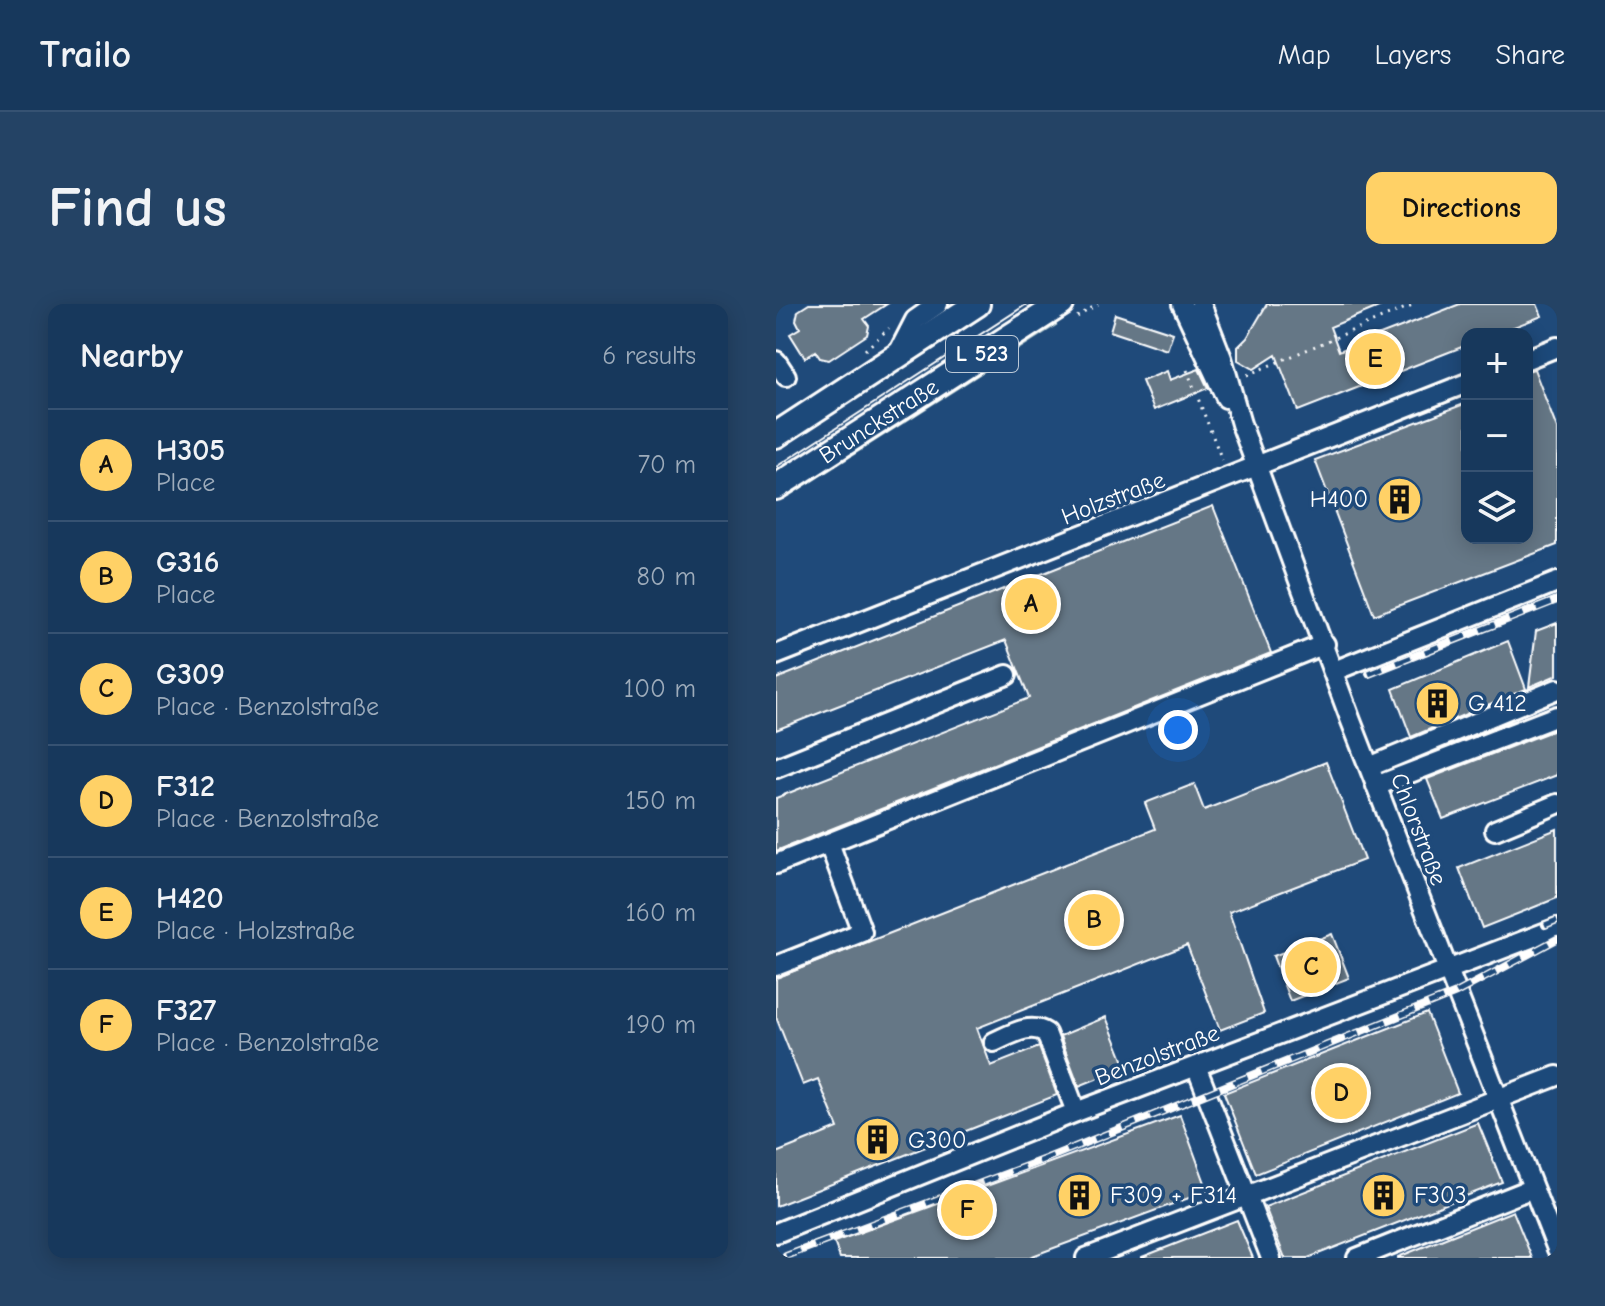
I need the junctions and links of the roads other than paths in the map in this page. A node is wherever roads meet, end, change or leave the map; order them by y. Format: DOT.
graph roads {
  1 [pos="938,304"];
  2 [pos="977,304"];
  3 [pos="1182,304"];
  4 [pos="1201,304"];
  5 [pos="1069,311"];
  6 [pos="1557,347"];
  7 [pos="898,353"];
  8 [pos="1533,357"];
  9 [pos="1218,368"];
  10 [pos="1461,385"];
  11 [pos="776,435"];
  12 [pos="1258,468"];
  13 [pos="776,487"];
  14 [pos="1557,582"];
  15 [pos="1325,644"];
  16 [pos="776,655"];
  17 [pos="1334,671"];
  18 [pos="1007,675"];
  19 [pos="1557,689"];
  20 [pos="1557,716"];
  21 [pos="1369,767"];
  22 [pos="776,768"];
  23 [pos="1376,786"];
  24 [pos="1557,804"];
  25 [pos="1495,830"];
  26 [pos="829,843"];
  27 [pos="776,864"];
  28 [pos="1557,928"];
  29 [pos="776,966"];
  30 [pos="1448,971"];
  31 [pos="994,1042"];
  32 [pos="1196,1066"];
  33 [pos="1557,1076"];
  34 [pos="1498,1099"];
  35 [pos="1076,1112"];
  36 [pos="1246,1196"];
  37 [pos="1543,1197"];
  38 [pos="776,1233"];
  39 [pos="1557,1249"];
  40 [pos="1086,1258"];
  41 [pos="1271,1258"];
  42 [pos="1357,1258"];
  1 -- 7 [label="street"];
  2 -- 7 [label="main road, Brunckstraße / L 523"];
  3 -- 9 [label="street"];
  4 -- 9 [label="street"];
  5 -- 13 [label="main road, Brunckstraße / L 523"];
  6 -- 8 [label="street"];
  7 -- 11 [label="main road, Brunckstraße / L 523"];
  9 -- 12 [label="street, Chlorstraße"];
  10 -- 12 [label="street, Holzstraße"];
  12 -- 15 [label="street, Chlorstraße"];
  12 -- 16 [label="street, Holzstraße"];
  14 -- 17 [label="street"];
  15 -- 17 [label="street, Chlorstraße"];
  15 -- 26 [label="street"];
  17 -- 21 [label="street, Chlorstraße"];
  18 -- 22 [label="street"];
  19 -- 21 [label="street"];
  20 -- 23 [label="street"];
  21 -- 23 [label="street, Chlorstraße"];
  23 -- 30 [label="street, Chlorstraße"];
  24 -- 25 [label="street"];
  26 -- 27 [label="street"];
  26 -- 29 [label="street"];
  28 -- 30 [label="street, Benzolstraße"];
  30 -- 32 [label="street, Benzolstraße"];
  30 -- 34 [label="street, Chlorstraße"];
  31 -- 35 [label="street"];
  32 -- 35 [label="street, Benzolstraße"];
  32 -- 36 [label="street"];
  33 -- 34 [label="street"];
  34 -- 36 [label="street"];
  34 -- 37 [label="street, Chlorstraße"];
  35 -- 38 [label="street, Benzolstraße"];
  36 -- 40 [label="street"];
  36 -- 41 [label="street"];
  37 -- 39 [label="street, Chlorstraße"];
  37 -- 42 [label="street"];
}
